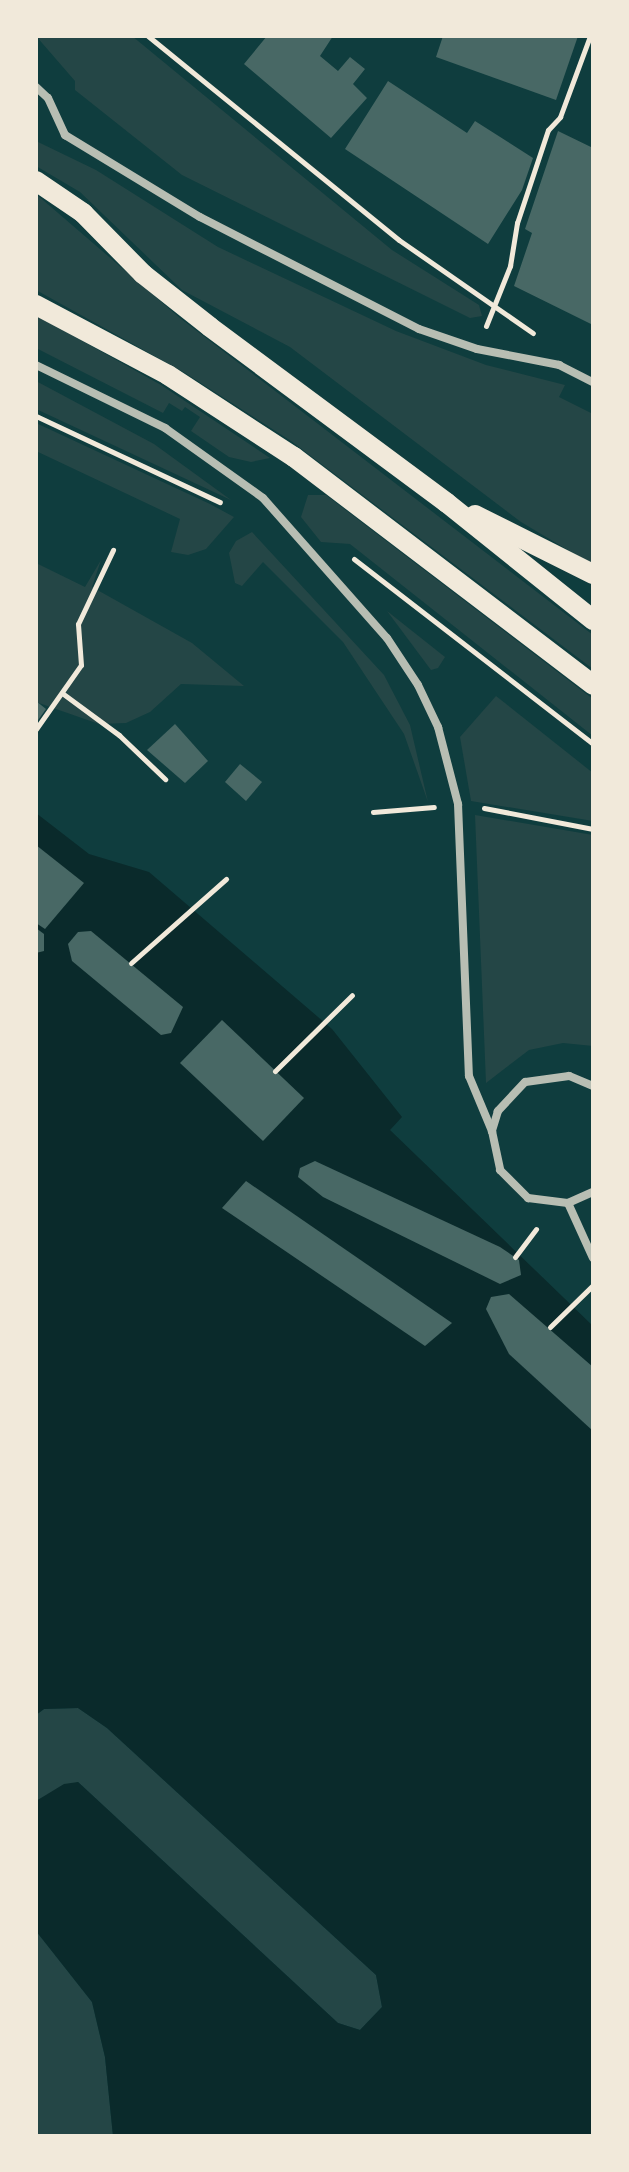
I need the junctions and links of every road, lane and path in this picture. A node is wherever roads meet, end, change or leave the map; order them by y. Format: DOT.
graph roads {
  1 [pos="148,36"];
  2 [pos="590,36"];
  3 [pos="36,87"];
  4 [pos="36,181"];
  5 [pos="36,305"];
  6 [pos="494,307"];
  7 [pos="477,349"];
  8 [pos="36,365"];
  9 [pos="559,365"];
  10 [pos="593,382"];
  11 [pos="36,416"];
  12 [pos="447,503"];
  13 [pos="232,508"];
  14 [pos="113,550"];
  15 [pos="315,551"];
  16 [pos="593,574"];
  17 [pos="593,620"];
  18 [pos="593,685"];
  19 [pos="62,693"];
  20 [pos="36,729"];
  21 [pos="593,744"];
  22 [pos="165,779"];
  23 [pos="458,804"];
  24 [pos="373,812"];
  25 [pos="593,829"];
  26 [pos="226,879"];
  27 [pos="131,963"];
  28 [pos="352,995"];
  29 [pos="275,1071"];
  30 [pos="593,1086"];
  31 [pos="492,1131"];
  32 [pos="593,1192"];
  33 [pos="568,1203"];
  34 [pos="536,1229"];
  35 [pos="515,1257"];
  36 [pos="593,1258"];
  37 [pos="593,1285"];
  38 [pos="550,1327"];
  1 -- 6 [label="path"];
  2 -- 6 [label="path"];
  3 -- 7 [label="street"];
  4 -- 12 [label="main road"];
  5 -- 18 [label="main road"];
  6 -- 7 [label="path"];
  6 -- 9 [label="path"];
  7 -- 9 [label="street"];
  8 -- 15 [label="street"];
  9 -- 10 [label="street"];
  11 -- 13 [label="path"];
  12 -- 16 [label="main road"];
  12 -- 17 [label="main road"];
  14 -- 19 [label="path"];
  15 -- 21 [label="path"];
  15 -- 23 [label="street"];
  19 -- 20 [label="path"];
  19 -- 22 [label="path"];
  23 -- 24 [label="path"];
  23 -- 25 [label="path"];
  23 -- 31 [label="street"];
  26 -- 27 [label="path"];
  28 -- 29 [label="path"];
  30 -- 31 [label="street"];
  31 -- 33 [label="street"];
  32 -- 33 [label="street"];
  33 -- 36 [label="street"];
  34 -- 35 [label="path"];
  37 -- 38 [label="path"];
}
